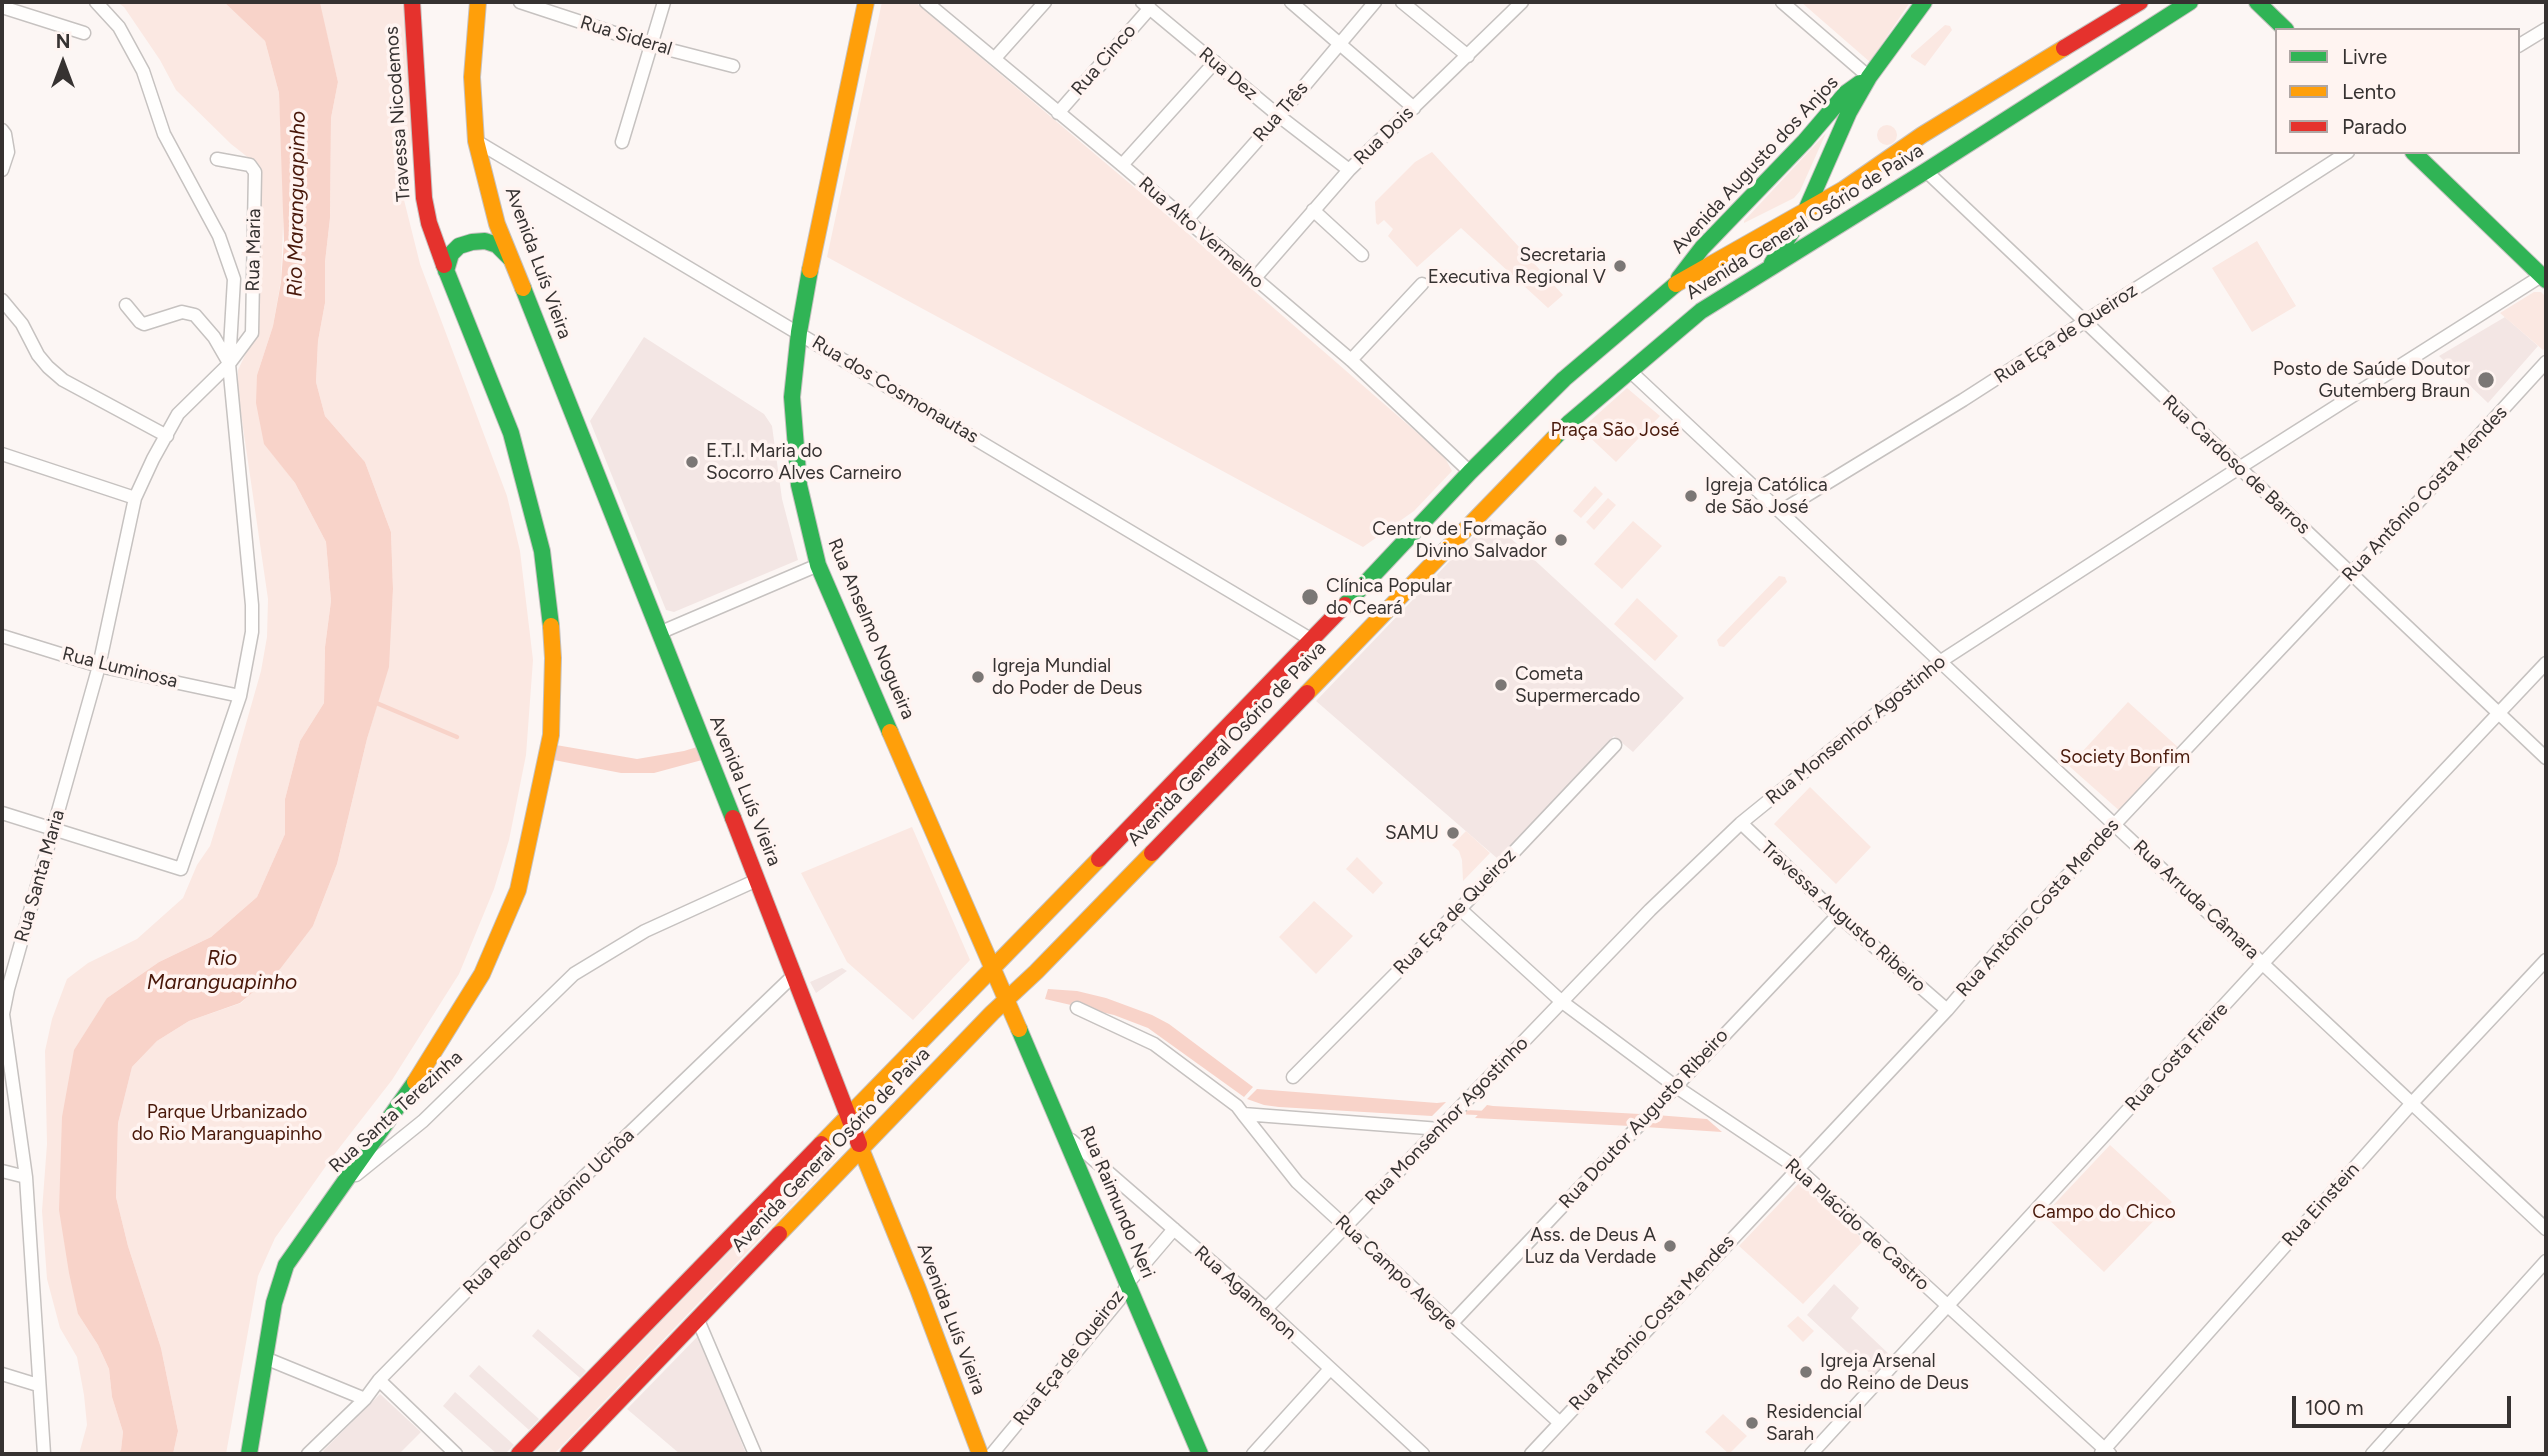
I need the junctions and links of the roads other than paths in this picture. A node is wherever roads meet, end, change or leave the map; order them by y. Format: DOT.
graph roads {
  1 [pos="96,2"];
  2 [pos="412,2"];
  3 [pos="478,2"];
  4 [pos="520,2"];
  5 [pos="664,2"];
  6 [pos="866,2"];
  7 [pos="1045,2"];
  8 [pos="1290,2"];
  9 [pos="1375,2"];
  10 [pos="1402,2"];
  11 [pos="1522,2"];
  12 [pos="1782,2"];
  13 [pos="1924,2"];
  14 [pos="2140,2"];
  15 [pos="2190,2"];
  16 [pos="2257,2"];
  17 [pos="928,3"];
  18 [pos="1146,5"];
  19 [pos="2,7"];
  20 [pos="2284,28"];
  21 [pos="2546,29"];
  22 [pos="84,33"];
  23 [pos="1339,43"];
  24 [pos="651,45"];
  25 [pos="2520,45"];
  26 [pos="1468,56"];
  27 [pos="995,58"];
  28 [pos="1215,62"];
  29 [pos="733,66"];
  30 [pos="1869,76"];
  31 [pos="1414,108"];
  32 [pos="1058,113"];
  33 [pos="1279,116"];
  34 [pos="2,130"];
  35 [pos="476,141"];
  36 [pos="622,142"];
  37 [pos="2345,154"];
  38 [pos="2415,154"];
  39 [pos="217,159"];
  40 [pos="1122,165"];
  41 [pos="2,170"];
  42 [pos="1349,170"];
  43 [pos="1926,171"];
  44 [pos="1313,210"];
  45 [pos="1806,210"];
  46 [pos="1186,221"];
  47 [pos="1362,255"];
  48 [pos="511,259"];
  49 [pos="1767,270"];
  50 [pos="446,271"];
  51 [pos="2545,276"];
  52 [pos="1254,278"];
  53 [pos="1422,284"];
  54 [pos="1674,285"];
  55 [pos="2,300"];
  56 [pos="126,305"];
  57 [pos="2085,323"];
  58 [pos="799,332"];
  59 [pos="1351,360"];
  60 [pos="2546,362"];
  61 [pos="229,363"];
  62 [pos="1630,371"];
  63 [pos="167,436"];
  64 [pos="2,454"];
  65 [pos="2239,468"];
  66 [pos="1469,472"];
  67 [pos="135,498"];
  68 [pos="1781,511"];
  69 [pos="818,565"];
  70 [pos="2351,574"];
  71 [pos="659,633"];
  72 [pos="2,636"];
  73 [pos="1312,640"];
  74 [pos="1941,660"];
  75 [pos="2546,663"];
  76 [pos="99,666"];
  77 [pos="240,696"];
  78 [pos="2499,714"];
  79 [pos="1615,745"];
  80 [pos="2546,758"];
  81 [pos="2,813"];
  82 [pos="1741,823"];
  83 [pos="2115,824"];
  84 [pos="55,828"];
  85 [pos="757,880"];
  86 [pos="1460,909"];
  87 [pos="1838,915"];
  88 [pos="2546,960"];
  89 [pos="2263,963"];
  90 [pos="992,967"];
  91 [pos="795,974"];
  92 [pos="1007,998"];
  93 [pos="1561,1001"];
  94 [pos="1077,1008"];
  95 [pos="1947,1010"];
  96 [pos="2,1014"];
  97 [pos="1293,1077"];
  98 [pos="1675,1086"];
  99 [pos="2412,1103"];
  100 [pos="1240,1110"];
  101 [pos="848,1115"];
  102 [pos="1444,1125"];
  103 [pos="1065,1135"];
  104 [pos="861,1150"];
  105 [pos="1797,1168"];
  106 [pos="2,1171"];
  107 [pos="26,1177"];
  108 [pos="345,1184"];
  109 [pos="1346,1227"];
  110 [pos="1174,1229"];
  111 [pos="2546,1229"];
  112 [pos="2546,1261"];
  113 [pos="1128,1283"];
  114 [pos="1948,1306"];
  115 [pos="1266,1310"];
  116 [pos="698,1320"];
  117 [pos="1451,1324"];
  118 [pos="265,1358"];
  119 [pos="1330,1369"];
  120 [pos="2,1374"];
  121 [pos="379,1380"];
  122 [pos="38,1385"];
  123 [pos="365,1399"];
  124 [pos="1560,1423"];
  125 [pos="2104,1453"];
  126 [pos="44,1454"];
  127 [pos="249,1454"];
  128 [pos="308,1454"];
  129 [pos="456,1454"];
  130 [pos="519,1454"];
  131 [pos="568,1454"];
  132 [pos="755,1454"];
  133 [pos="980,1454"];
  134 [pos="992,1454"];
  135 [pos="1200,1454"];
  136 [pos="1253,1454"];
  137 [pos="1423,1454"];
  138 [pos="1531,1454"];
  139 [pos="1811,1454"];
  140 [pos="2372,1454"];
  1 -- 61 [label="street"];
  2 -- 50 [label="main road, Travessa Nicodemos"];
  3 -- 35 [label="main road, Avenida Luís Vieira"];
  4 -- 24 [label="street, Rua Sideral"];
  5 -- 24 [label="street"];
  6 -- 58 [label="main road, Rua Anselmo Nogueira"];
  7 -- 27 [label="street"];
  8 -- 23 [label="street"];
  9 -- 23 [label="street, Rua Três"];
  10 -- 26 [label="street"];
  11 -- 26 [label="street, Rua Dois"];
  12 -- 30 [label="street"];
  13 -- 30 [label="main road, Avenida Augusto dos Anjos"];
  14 -- 45 [label="main road, Avenida General Osório de Paiva"];
  15 -- 43 [label="main road, Avenida General Osório de Paiva"];
  16 -- 20 [label="main road"];
  17 -- 27 [label="street, Rua Alto Vermelho"];
  18 -- 28 [label="street, Rua Dez"];
  18 -- 32 [label="street, Rua Cinco"];
  19 -- 22 [label="street"];
  21 -- 25 [label="street"];
  23 -- 31 [label="street"];
  23 -- 33 [label="street, Rua Três"];
  24 -- 29 [label="street, Rua Sideral"];
  24 -- 36 [label="street"];
  26 -- 31 [label="street, Rua Dois"];
  27 -- 32 [label="street, Rua Alto Vermelho"];
  28 -- 33 [label="street, Rua Dez"];
  28 -- 40 [label="street"];
  30 -- 45 [label="main road, Avenida Augusto dos Anjos"];
  30 -- 54 [label="main road, Avenida Augusto dos Anjos"];
  31 -- 42 [label="street, Rua Dois"];
  32 -- 40 [label="street, Rua Alto Vermelho"];
  33 -- 42 [label="street, Rua Dez"];
  33 -- 46 [label="street, Rua Três"];
  34 -- 41 [label="street"];
  35 -- 48 [label="main road, Avenida Luís Vieira"];
  35 -- 58 [label="street, Rua dos Cosmonautas"];
  37 -- 57 [label="street, Rua Eça de Queiroz"];
  38 -- 51 [label="main road"];
  39 -- 61 [label="street, Rua Maria"];
  40 -- 46 [label="street, Rua Alto Vermelho"];
  42 -- 44 [label="street, Rua Dois"];
  43 -- 49 [label="main road, Avenida General Osório de Paiva"];
  43 -- 57 [label="street, Rua Cardoso de Barros"];
  44 -- 47 [label="street"];
  44 -- 52 [label="street, Rua Dois"];
  45 -- 49 [label="main road, Avenida Augusto dos Anjos"];
  45 -- 54 [label="main road, Avenida General Osório de Paiva"];
  46 -- 52 [label="street, Rua Alto Vermelho"];
  48 -- 50 [label="main road"];
  48 -- 71 [label="main road, Avenida Luís Vieira"];
  49 -- 62 [label="main road, Avenida General Osório de Paiva"];
  50 -- 108 [label="main road, Travessa Nicodemos"];
  51 -- 65 [label="street, Rua Monsenhor Agostinho"];
  52 -- 59 [label="street, Rua Alto Vermelho"];
  53 -- 59 [label="street"];
  54 -- 66 [label="main road, Avenida General Osório de Paiva"];
  55 -- 63 [label="street"];
  56 -- 61 [label="street"];
  57 -- 65 [label="street, Rua Cardoso de Barros"];
  57 -- 68 [label="street, Rua Eça de Queiroz"];
  58 -- 69 [label="main road, Rua Anselmo Nogueira"];
  58 -- 73 [label="street, Rua dos Cosmonautas"];
  59 -- 66 [label="street, Rua Alto Vermelho"];
  60 -- 70 [label="street, Rua Antônio Costa Mendes"];
  61 -- 63 [label="street, Rua Maria"];
  61 -- 77 [label="street"];
  62 -- 68 [label="street, Rua Arruda Câmara"];
  62 -- 92 [label="main road, Avenida General Osório de Paiva"];
  63 -- 67 [label="street, Rua Santa Maria"];
  64 -- 67 [label="street"];
  65 -- 70 [label="street, Rua Cardoso de Barros"];
  65 -- 74 [label="street, Rua Monsenhor Agostinho"];
  66 -- 73 [label="main road, Avenida General Osório de Paiva"];
  67 -- 76 [label="street, Rua Santa Maria"];
  68 -- 74 [label="street, Rua Arruda Câmara"];
  69 -- 71 [label="street"];
  69 -- 90 [label="main road, Rua Anselmo Nogueira"];
  70 -- 78 [label="street, Rua Cardoso de Barros"];
  70 -- 83 [label="street, Rua Antônio Costa Mendes"];
  71 -- 85 [label="main road, Avenida Luís Vieira"];
  72 -- 76 [label="street, Rua Luminosa"];
  73 -- 90 [label="main road, Avenida General Osório de Paiva"];
  74 -- 82 [label="street, Rua Monsenhor Agostinho"];
  74 -- 83 [label="street, Rua Arruda Câmara"];
  75 -- 78 [label="street, Rua Costa Freire"];
  76 -- 77 [label="street, Rua Luminosa"];
  76 -- 84 [label="street, Rua Santa Maria"];
  77 -- 84 [label="street"];
  78 -- 80 [label="street, Rua Cardoso de Barros"];
  78 -- 89 [label="street, Rua Costa Freire"];
  79 -- 86 [label="street, Rua Eça de Queiroz"];
  81 -- 84 [label="street"];
  82 -- 87 [label="street, Travessa Augusto Ribeiro"];
  82 -- 93 [label="street, Rua Monsenhor Agostinho"];
  83 -- 89 [label="street, Rua Arruda Câmara"];
  83 -- 95 [label="street, Rua Antônio Costa Mendes"];
  84 -- 96 [label="street, Rua Santa Maria"];
  85 -- 91 [label="main road, Avenida Luís Vieira"];
  85 -- 108 [label="street, Rua Santa Terezinha"];
  86 -- 93 [label="street, Rua Plácido de Castro"];
  86 -- 97 [label="street, Rua Eça de Queiroz"];
  87 -- 95 [label="street, Travessa Augusto Ribeiro"];
  87 -- 98 [label="street, Rua Doutor Augusto Ribeiro"];
  88 -- 99 [label="street, Rua Einstein"];
  89 -- 99 [label="street, Rua Arruda Câmara"];
  89 -- 114 [label="street, Rua Costa Freire"];
  90 -- 92 [label="main road, Rua Raimundo Neri"];
  90 -- 101 [label="main road, Avenida General Osório de Paiva"];
  91 -- 101 [label="main road, Avenida Luís Vieira"];
  91 -- 121 [label="street, Rua Pedro Cardônio Uchôa"];
  92 -- 103 [label="main road, Rua Raimundo Neri"];
  92 -- 104 [label="main road, Avenida General Osório de Paiva"];
  93 -- 98 [label="street, Rua Plácido de Castro"];
  93 -- 102 [label="street, Rua Monsenhor Agostinho"];
  94 -- 100 [label="street, Rua Campo Alegre"];
  95 -- 105 [label="street, Rua Antônio Costa Mendes"];
  96 -- 107 [label="street, Rua Santa Maria"];
  98 -- 105 [label="street, Rua Plácido de Castro"];
  98 -- 117 [label="street, Rua Doutor Augusto Ribeiro"];
  99 -- 111 [label="street, Rua Arruda Câmara"];
  99 -- 125 [label="street, Rua Einstein"];
  100 -- 102 [label="street"];
  100 -- 109 [label="street, Rua Campo Alegre"];
  101 -- 104 [label="main road, Avenida Luís Vieira"];
  101 -- 130 [label="main road, Avenida General Osório de Paiva"];
  102 -- 109 [label="street, Rua Monsenhor Agostinho"];
  103 -- 110 [label="street, Rua Agamenon"];
  103 -- 113 [label="main road, Rua Raimundo Neri"];
  104 -- 116 [label="main road, Avenida General Osório de Paiva"];
  104 -- 133 [label="main road, Avenida Luís Vieira"];
  105 -- 114 [label="street, Rua Plácido de Castro"];
  105 -- 124 [label="street, Rua Antônio Costa Mendes"];
  106 -- 107 [label="street"];
  107 -- 122 [label="street, Rua Santa Maria"];
  108 -- 118 [label="main road, Rua Santa Terezinha"];
  109 -- 115 [label="street, Rua Monsenhor Agostinho"];
  109 -- 117 [label="street, Rua Campo Alegre"];
  110 -- 113 [label="street, Rua Eça de Queiroz"];
  110 -- 115 [label="street, Rua Agamenon"];
  112 -- 140 [label="street"];
  113 -- 134 [label="street, Rua Eça de Queiroz"];
  113 -- 135 [label="main road, Rua Raimundo Neri"];
  114 -- 125 [label="street, Rua Plácido de Castro"];
  114 -- 139 [label="street, Rua Costa Freire"];
  115 -- 119 [label="street, Rua Agamenon"];
  116 -- 131 [label="main road, Avenida General Osório de Paiva"];
  116 -- 132 [label="street"];
  117 -- 124 [label="street, Rua Campo Alegre"];
  118 -- 123 [label="street"];
  118 -- 127 [label="main road, Rua Santa Terezinha"];
  119 -- 136 [label="street"];
  119 -- 137 [label="street, Rua Agamenon"];
  120 -- 122 [label="street"];
  121 -- 123 [label="street, Rua Pedro Cardônio Uchôa"];
  121 -- 129 [label="street"];
  122 -- 126 [label="street, Rua Santa Maria"];
  123 -- 128 [label="street, Rua Pedro Cardônio Uchôa"];
  124 -- 138 [label="street, Rua Antônio Costa Mendes"];
}
